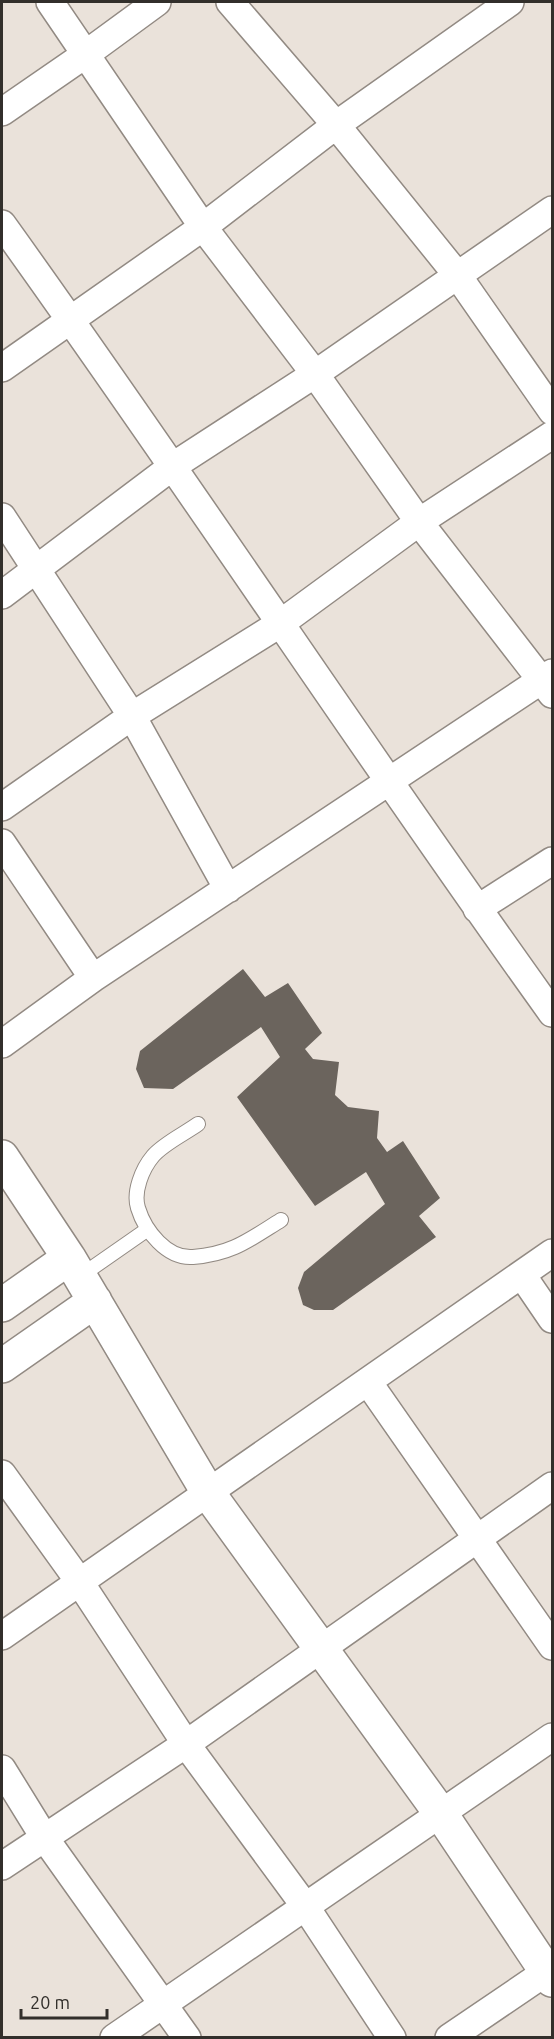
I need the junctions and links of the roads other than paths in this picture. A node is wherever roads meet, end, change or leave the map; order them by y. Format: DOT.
graph roads {
  1 [pos="50,2"];
  2 [pos="157,2"];
  3 [pos="230,2"];
  4 [pos="510,2"];
  5 [pos="86,54"];
  6 [pos="2,112"];
  7 [pos="336,126"];
  8 [pos="552,210"];
  9 [pos="2,224"];
  10 [pos="203,227"];
  11 [pos="458,276"];
  12 [pos="70,319"];
  13 [pos="2,368"];
  14 [pos="315,375"];
  15 [pos="552,411"];
  16 [pos="552,435"];
  17 [pos="172,466"];
  18 [pos="2,517"];
  19 [pos="419,522"];
  20 [pos="37,569"];
  21 [pos="2,595"];
  22 [pos="281,623"];
  23 [pos="549,682"];
  24 [pos="132,716"];
  25 [pos="388,783"];
  26 [pos="2,807"];
  27 [pos="2,843"];
  28 [pos="552,861"];
  29 [pos="228,889"];
  30 [pos="477,909"];
  31 [pos="93,978"];
  32 [pos="552,1013"];
  33 [pos="2,1044"];
  34 [pos="198,1124"];
  35 [pos="2,1157"];
  36 [pos="281,1220"];
  37 [pos="148,1229"];
  38 [pos="552,1253"];
  39 [pos="80,1263"];
  40 [pos="522,1275"];
  41 [pos="94,1301"];
  42 [pos="2,1305"];
  43 [pos="552,1319"];
  44 [pos="2,1366"];
  45 [pos="368,1382"];
  46 [pos="2,1474"];
  47 [pos="552,1486"];
  48 [pos="209,1494"];
  49 [pos="476,1539"];
  50 [pos="79,1581"];
  51 [pos="2,1636"];
  52 [pos="552,1646"];
  53 [pos="321,1649"];
  54 [pos="552,1737"];
  55 [pos="186,1744"];
  56 [pos="2,1769"];
  57 [pos="441,1814"];
  58 [pos="44,1837"];
  59 [pos="2,1866"];
  60 [pos="305,1906"];
  61 [pos="551,1973"];
  62 [pos="161,2003"];
  63 [pos="114,2037"];
  64 [pos="187,2037"];
  65 [pos="392,2037"];
  66 [pos="448,2037"];
  1 -- 5 [label="street"];
  2 -- 5 [label="street"];
  3 -- 7 [label="street"];
  4 -- 7 [label="street"];
  5 -- 6 [label="street"];
  5 -- 10 [label="street"];
  7 -- 10 [label="street"];
  7 -- 11 [label="street"];
  8 -- 11 [label="street"];
  9 -- 12 [label="street"];
  10 -- 12 [label="street"];
  10 -- 14 [label="street"];
  11 -- 14 [label="street"];
  11 -- 15 [label="street"];
  12 -- 13 [label="street"];
  12 -- 17 [label="street"];
  14 -- 17 [label="street"];
  14 -- 19 [label="street"];
  16 -- 19 [label="street"];
  17 -- 20 [label="street"];
  17 -- 22 [label="street"];
  18 -- 20 [label="street"];
  19 -- 22 [label="street"];
  19 -- 23 [label="street"];
  20 -- 21 [label="street"];
  20 -- 24 [label="street"];
  22 -- 24 [label="street"];
  22 -- 25 [label="street"];
  23 -- 25 [label="street"];
  24 -- 26 [label="street"];
  24 -- 29 [label="street"];
  25 -- 29 [label="street"];
  25 -- 30 [label="street"];
  27 -- 31 [label="street"];
  28 -- 30 [label="street"];
  29 -- 31 [label="street"];
  30 -- 32 [label="street"];
  31 -- 33 [label="street"];
  34 -- 37 [label="lane"];
  35 -- 39 [label="street"];
  36 -- 37 [label="lane"];
  37 -- 39 [label="lane"];
  38 -- 40 [label="street"];
  39 -- 41 [label="street"];
  39 -- 42 [label="street"];
  40 -- 43 [label="street"];
  40 -- 45 [label="street"];
  41 -- 44 [label="street"];
  41 -- 48 [label="street"];
  45 -- 48 [label="street"];
  45 -- 49 [label="street"];
  46 -- 50 [label="street"];
  47 -- 49 [label="street"];
  48 -- 50 [label="street"];
  48 -- 53 [label="street"];
  49 -- 52 [label="street"];
  49 -- 53 [label="street"];
  50 -- 51 [label="street"];
  50 -- 55 [label="street"];
  53 -- 55 [label="street"];
  53 -- 57 [label="street"];
  54 -- 57 [label="street"];
  55 -- 58 [label="street"];
  55 -- 60 [label="street"];
  56 -- 58 [label="street"];
  57 -- 60 [label="street"];
  57 -- 61 [label="street"];
  58 -- 59 [label="street"];
  58 -- 62 [label="street"];
  60 -- 62 [label="street"];
  60 -- 65 [label="street"];
  61 -- 66 [label="street"];
  62 -- 63 [label="street"];
  62 -- 64 [label="street"];
}
